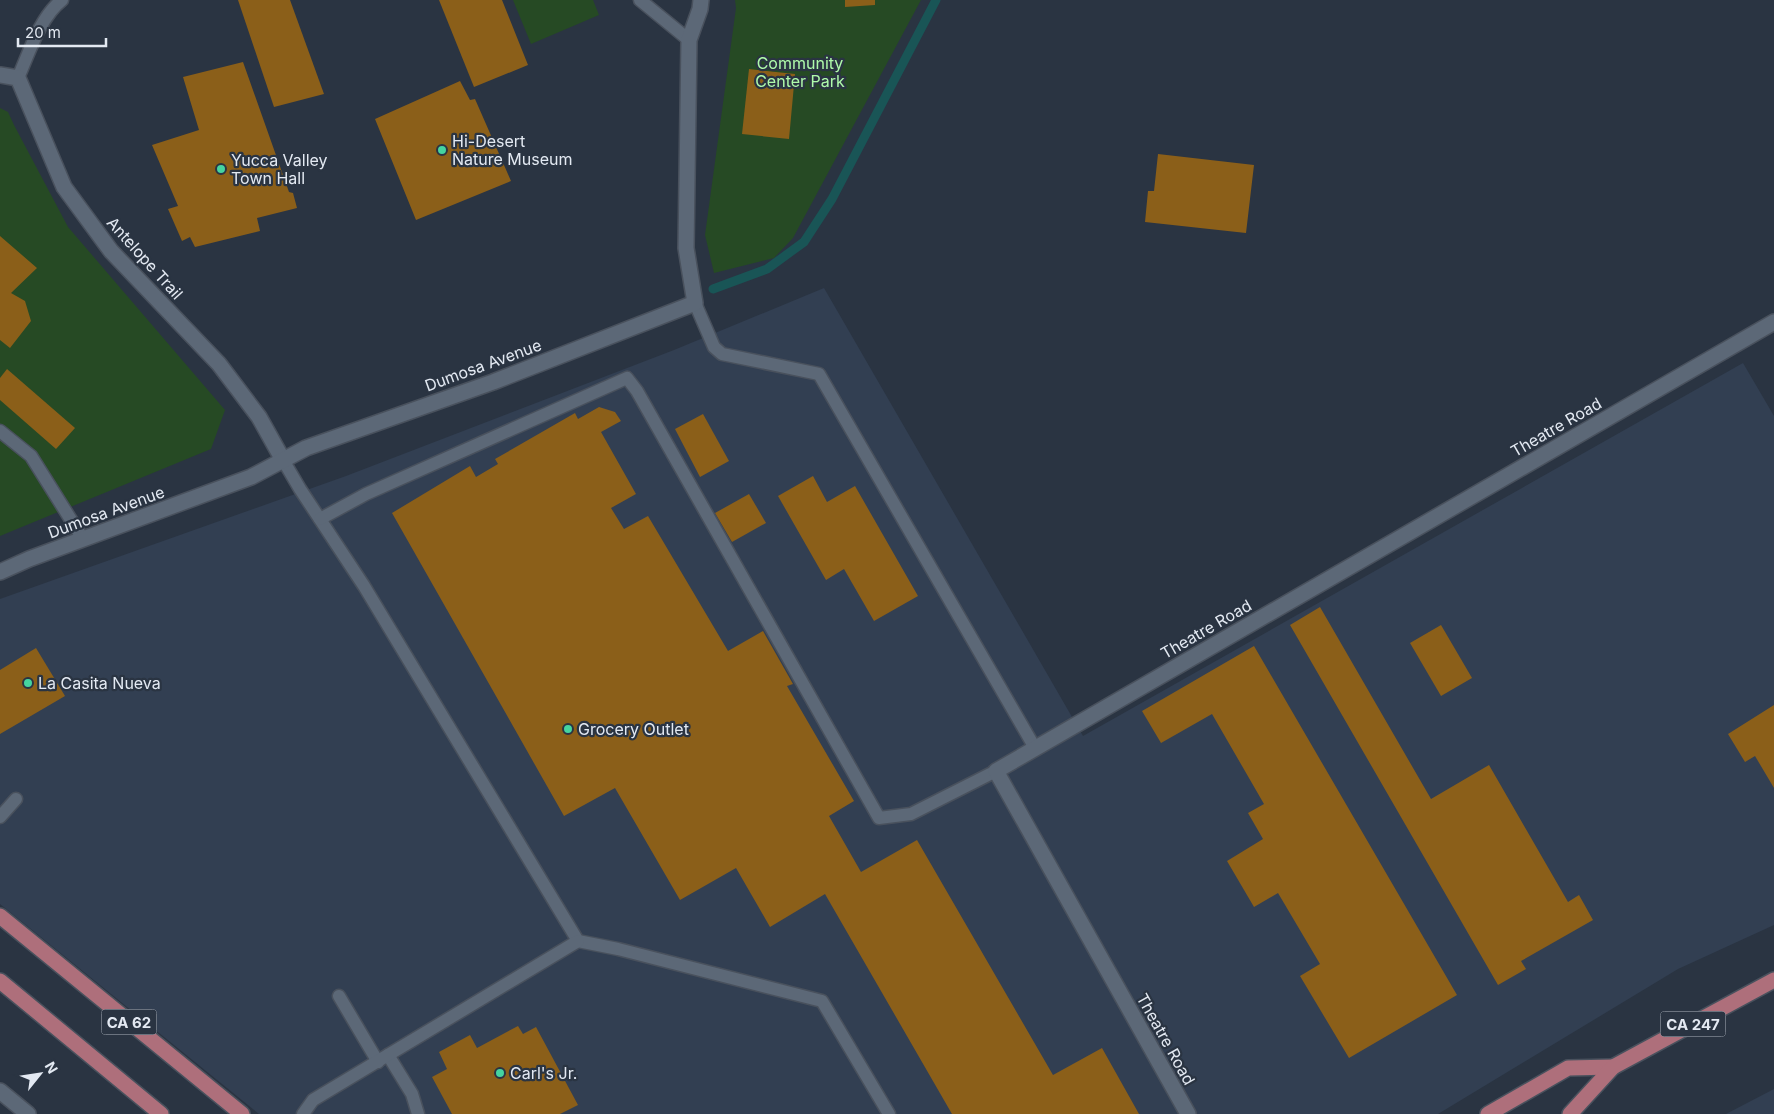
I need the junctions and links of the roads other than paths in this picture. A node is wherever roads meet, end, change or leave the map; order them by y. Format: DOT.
graph roads {
  1 [pos="62,0"];
  2 [pos="640,0"];
  3 [pos="701,0"];
  4 [pos="689,40"];
  5 [pos="0,75"];
  6 [pos="18,78"];
  7 [pos="695,302"];
  8 [pos="1774,322"];
  9 [pos="0,430"];
  10 [pos="284,460"];
  11 [pos="320,520"];
  12 [pos="83,539"];
  13 [pos="0,572"];
  14 [pos="1035,748"];
  15 [pos="996,770"];
  16 [pos="16,799"];
  17 [pos="0,818"];
  18 [pos="0,916"];
  19 [pos="578,941"];
  20 [pos="1774,980"];
  21 [pos="0,981"];
  22 [pos="339,996"];
  23 [pos="383,1058"];
  24 [pos="1613,1067"];
  25 [pos="0,1091"];
  26 [pos="28,1114"];
  27 [pos="161,1114"];
  28 [pos="242,1114"];
  29 [pos="303,1114"];
  30 [pos="418,1114"];
  31 [pos="889,1114"];
  32 [pos="1188,1114"];
  33 [pos="1488,1114"];
  34 [pos="1570,1114"];
  1 -- 6 [label="lane"];
  2 -- 4 [label="lane"];
  3 -- 4 [label="street"];
  4 -- 7 [label="street"];
  5 -- 6 [label="street"];
  6 -- 10 [label="street, Antelope Trail"];
  7 -- 10 [label="street, Dumosa Avenue"];
  7 -- 14 [label="lane"];
  8 -- 14 [label="street, Theatre Road"];
  9 -- 12 [label="lane"];
  10 -- 11 [label="lane"];
  10 -- 12 [label="street, Dumosa Avenue"];
  11 -- 15 [label="lane"];
  11 -- 19 [label="lane"];
  12 -- 13 [label="street, Dumosa Avenue"];
  14 -- 15 [label="street, Theatre Road"];
  15 -- 32 [label="street, Theatre Road"];
  16 -- 17 [label="lane"];
  18 -- 28 [label="main road, CA 62"];
  19 -- 23 [label="lane"];
  19 -- 31 [label="lane"];
  20 -- 24 [label="main road, CA 247"];
  21 -- 27 [label="main road, CA 62"];
  22 -- 23 [label="lane"];
  23 -- 29 [label="lane"];
  23 -- 30 [label="lane"];
  24 -- 33 [label="main road, CA 247"];
  24 -- 34 [label="main road, CA 247"];
  25 -- 26 [label="street"];
}
